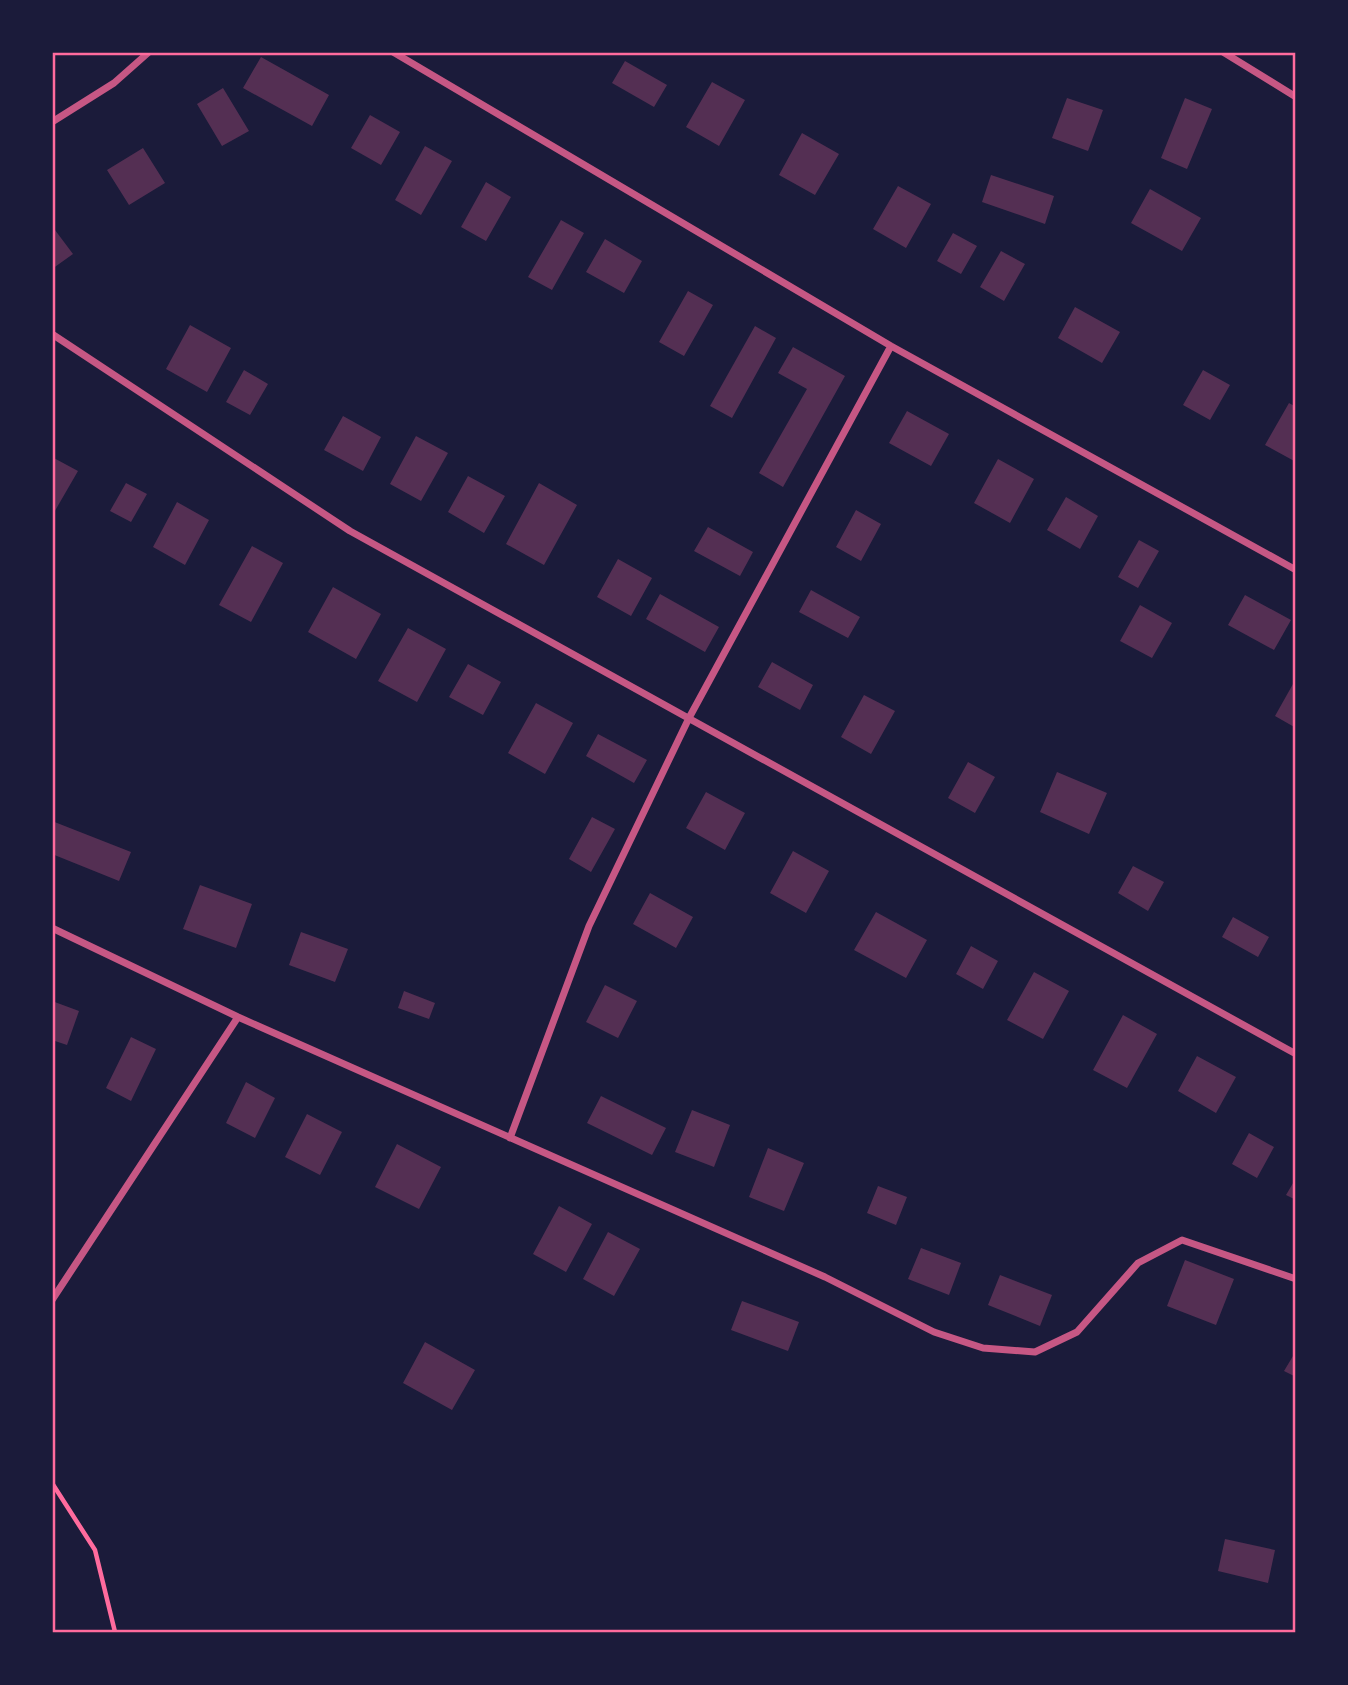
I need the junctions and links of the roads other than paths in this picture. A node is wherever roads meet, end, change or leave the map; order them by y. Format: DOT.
graph roads {
  1 [pos="149,52"];
  2 [pos="393,52"];
  3 [pos="1223,52"];
  4 [pos="1296,97"];
  5 [pos="52,122"];
  6 [pos="52,334"];
  7 [pos="891,346"];
  8 [pos="1296,570"];
  9 [pos="689,718"];
  10 [pos="52,928"];
  11 [pos="238,1017"];
  12 [pos="1296,1054"];
  13 [pos="510,1138"];
  14 [pos="1296,1279"];
  15 [pos="52,1300"];
  1 -- 5 [label="street"];
  2 -- 7 [label="street"];
  3 -- 4 [label="street"];
  6 -- 9 [label="street"];
  7 -- 8 [label="street"];
  7 -- 9 [label="street"];
  9 -- 12 [label="street"];
  9 -- 13 [label="street"];
  10 -- 11 [label="street"];
  11 -- 13 [label="street"];
  11 -- 15 [label="street"];
  13 -- 14 [label="street"];
}
